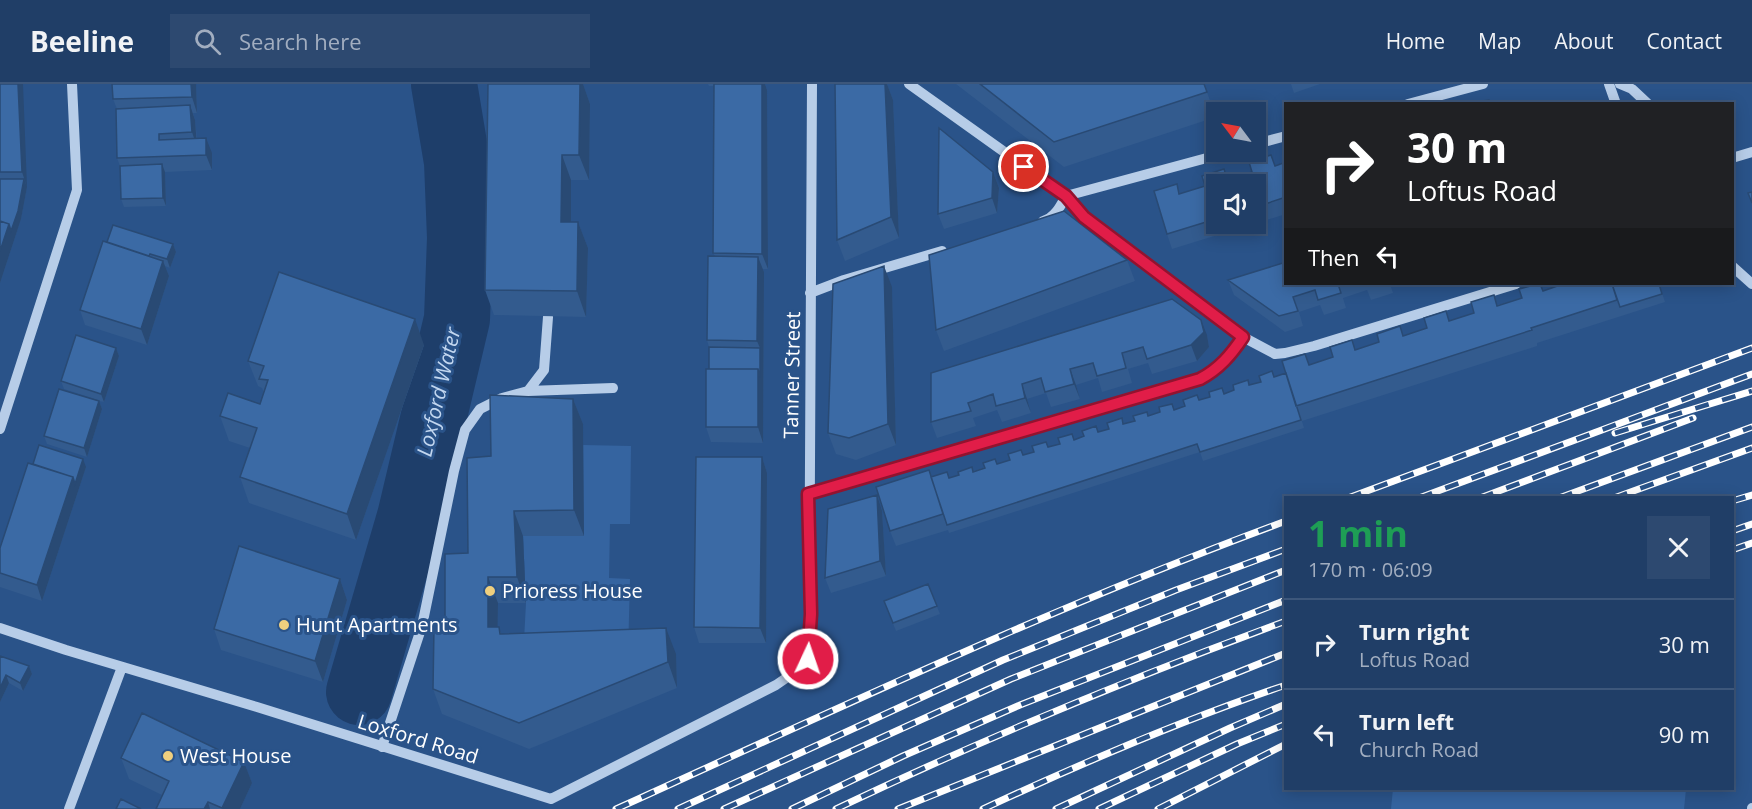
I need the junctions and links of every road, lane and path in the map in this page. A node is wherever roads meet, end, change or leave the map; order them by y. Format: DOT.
graph roads {
  1 [pos="72,84"];
  2 [pos="812,84"];
  3 [pos="909,84"];
  4 [pos="1483,84"];
  5 [pos="1609,84"];
  6 [pos="1620,84"];
  7 [pos="1416,102"];
  8 [pos="1615,102"];
  9 [pos="1646,102"];
  10 [pos="1284,137"];
  11 [pos="1266,141"];
  12 [pos="1752,152"];
  13 [pos="1734,157"];
  14 [pos="1206,158"];
  15 [pos="1066,196"];
  16 [pos="1037,223"];
  17 [pos="958,247"];
  18 [pos="1734,268"];
  19 [pos="1752,284"];
  20 [pos="1513,285"];
  21 [pos="810,293"];
  22 [pos="548,316"];
  23 [pos="1243,337"];
  24 [pos="613,388"];
  25 [pos="528,391"];
  26 [pos="0,429"];
  27 [pos="808,494"];
  28 [pos="0,628"];
  29 [pos="805,665"];
  30 [pos="122,667"];
  31 [pos="382,747"];
  32 [pos="69,809"];
  1 -- 26 [label="street"];
  2 -- 21 [label="street, Tanner Street"];
  3 -- 15 [label="street"];
  4 -- 7 [label="street"];
  5 -- 8 [label="street"];
  6 -- 9 [label="street"];
  10 -- 11 [label="street"];
  12 -- 13 [label="street"];
  14 -- 15 [label="street"];
  15 -- 16 [label="street"];
  15 -- 23 [label="street"];
  17 -- 21 [label="street"];
  18 -- 19 [label="street"];
  20 -- 23 [label="street"];
  21 -- 27 [label="street, Tanner Street"];
  22 -- 25 [label="street"];
  23 -- 27 [label="street"];
  24 -- 25 [label="street"];
  25 -- 31 [label="street"];
  27 -- 29 [label="street, Tanner Street"];
  28 -- 30 [label="street, Loxford Road"];
  29 -- 31 [label="street, Loxford Road"];
  30 -- 31 [label="street, Loxford Road"];
  30 -- 32 [label="street"];
}
